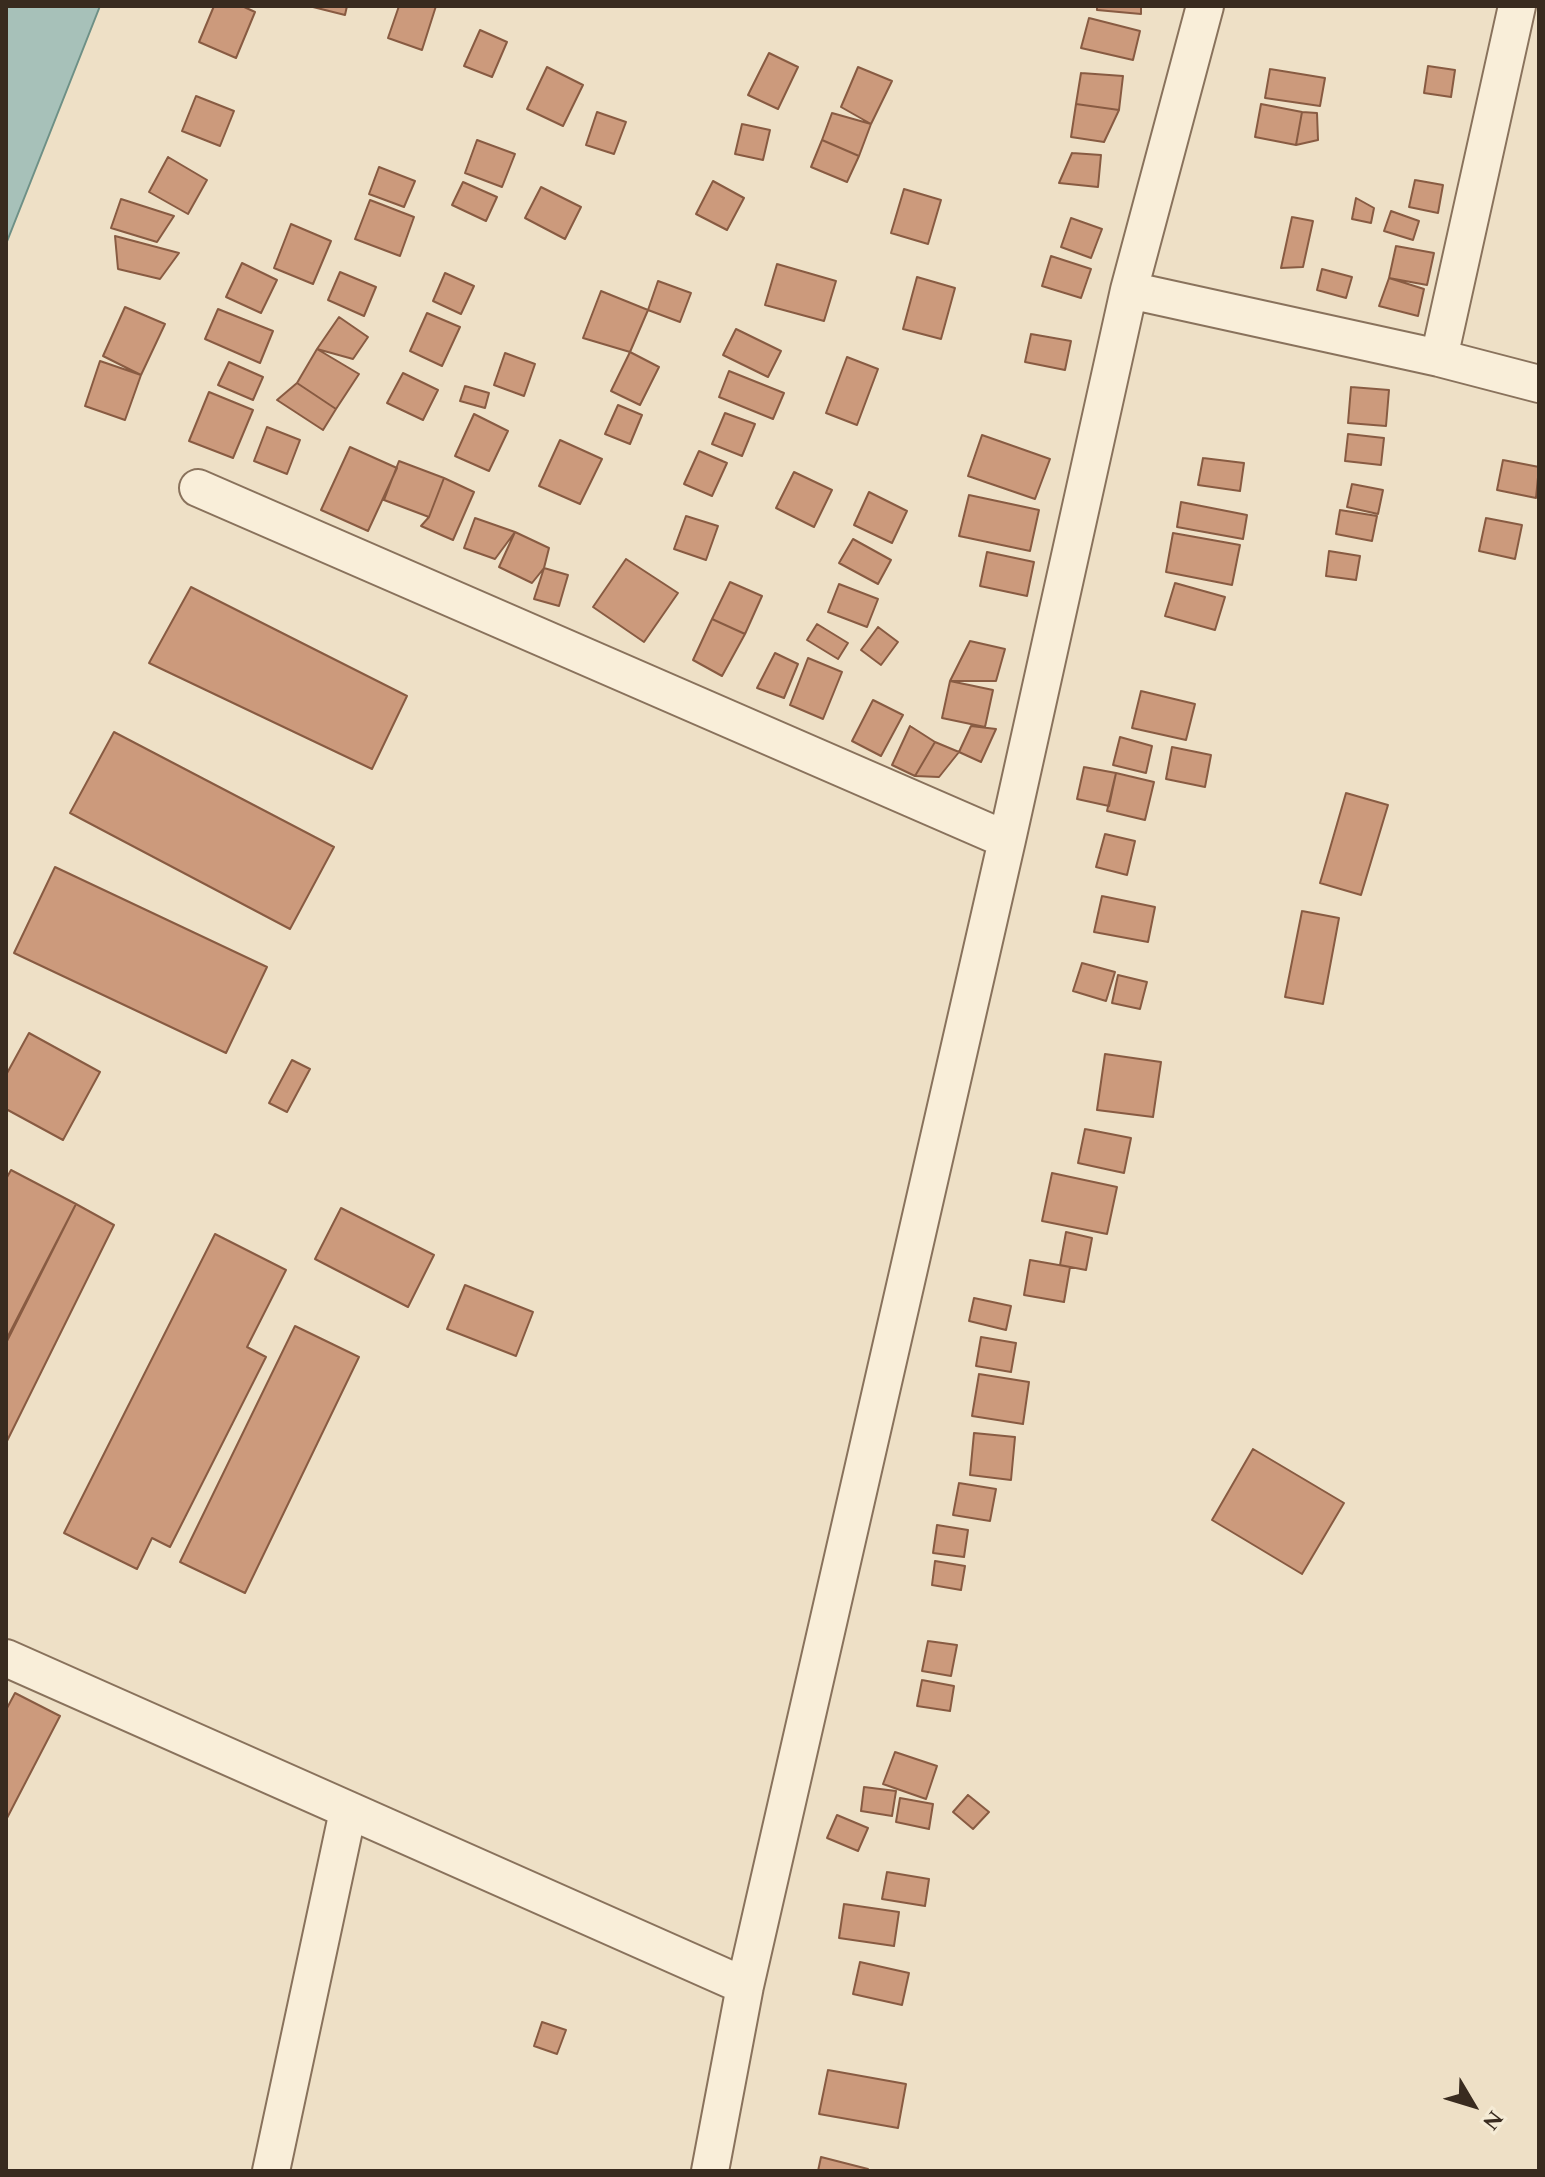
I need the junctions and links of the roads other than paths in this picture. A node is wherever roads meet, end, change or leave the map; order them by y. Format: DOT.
graph roads {
  1 [pos="1205,6"];
  2 [pos="1517,6"];
  3 [pos="1129,290"];
  4 [pos="1439,358"];
  5 [pos="1539,384"];
  6 [pos="198,488"];
  7 [pos="1007,840"];
  8 [pos="6,1658"];
  9 [pos="348,1811"];
  10 [pos="745,1986"];
  11 [pos="271,2171"];
  12 [pos="710,2171"];
  1 -- 3 [label="street"];
  2 -- 4 [label="street"];
  3 -- 4 [label="street"];
  3 -- 7 [label="street"];
  4 -- 5 [label="street"];
  6 -- 7 [label="street"];
  7 -- 10 [label="street"];
  8 -- 9 [label="street"];
  9 -- 10 [label="street"];
  9 -- 11 [label="street"];
  10 -- 12 [label="street"];
}
